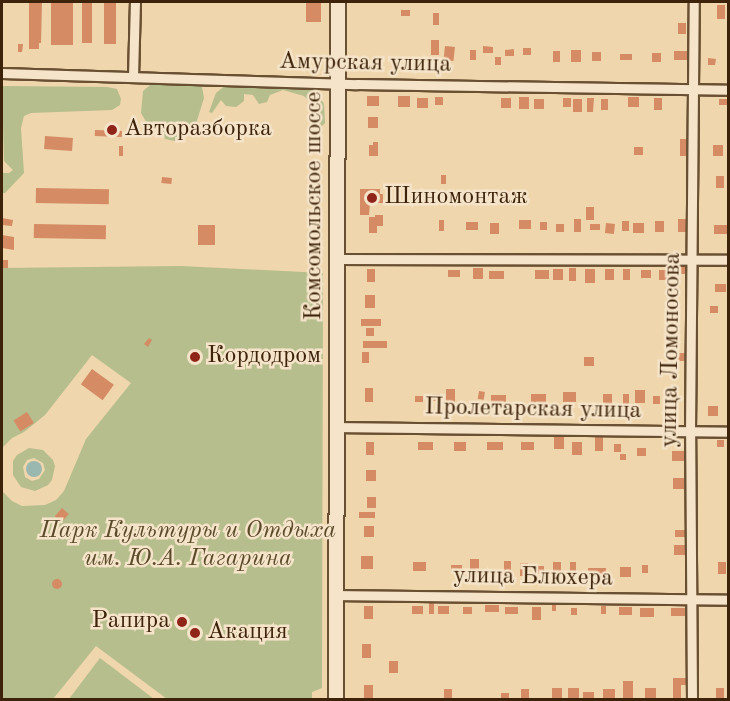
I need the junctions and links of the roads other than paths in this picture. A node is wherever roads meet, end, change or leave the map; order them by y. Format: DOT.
graph roads {
  1 [pos="135,2"];
  2 [pos="338,2"];
  3 [pos="694,2"];
  4 [pos="2,74"];
  5 [pos="133,77"];
  6 [pos="338,83"];
  7 [pos="694,90"];
  8 [pos="729,90"];
  9 [pos="337,259"];
  10 [pos="693,260"];
  11 [pos="729,260"];
  12 [pos="336,427"];
  13 [pos="690,432"];
  14 [pos="729,432"];
  15 [pos="336,595"];
  16 [pos="692,599"];
  17 [pos="729,600"];
  18 [pos="336,699"];
  19 [pos="692,699"];
  1 -- 5 [label="street"];
  2 -- 6 [label="main road, Комсомольское шоссе"];
  3 -- 7 [label="street, улица Ломоносова"];
  4 -- 5 [label="street, Амурская улица"];
  5 -- 6 [label="street, Амурская улица"];
  6 -- 7 [label="street, Амурская улица"];
  6 -- 9 [label="main road, Комсомольское шоссе"];
  7 -- 8 [label="street, Амурская улица"];
  7 -- 10 [label="street, улица Ломоносова"];
  9 -- 10 [label="street"];
  9 -- 12 [label="main road, Комсомольское шоссе"];
  10 -- 11 [label="street"];
  10 -- 13 [label="street, улица Ломоносова"];
  12 -- 13 [label="street, Пролетарская улица"];
  12 -- 15 [label="main road, Комсомольское шоссе"];
  13 -- 14 [label="street, Пролетарская улица"];
  13 -- 16 [label="street, улица Ломоносова"];
  15 -- 16 [label="street, улица Блюхера"];
  15 -- 18 [label="main road, Комсомольское шоссе"];
  16 -- 17 [label="street, улица Блюхера"];
  16 -- 19 [label="street, улица Ломоносова"];
}
